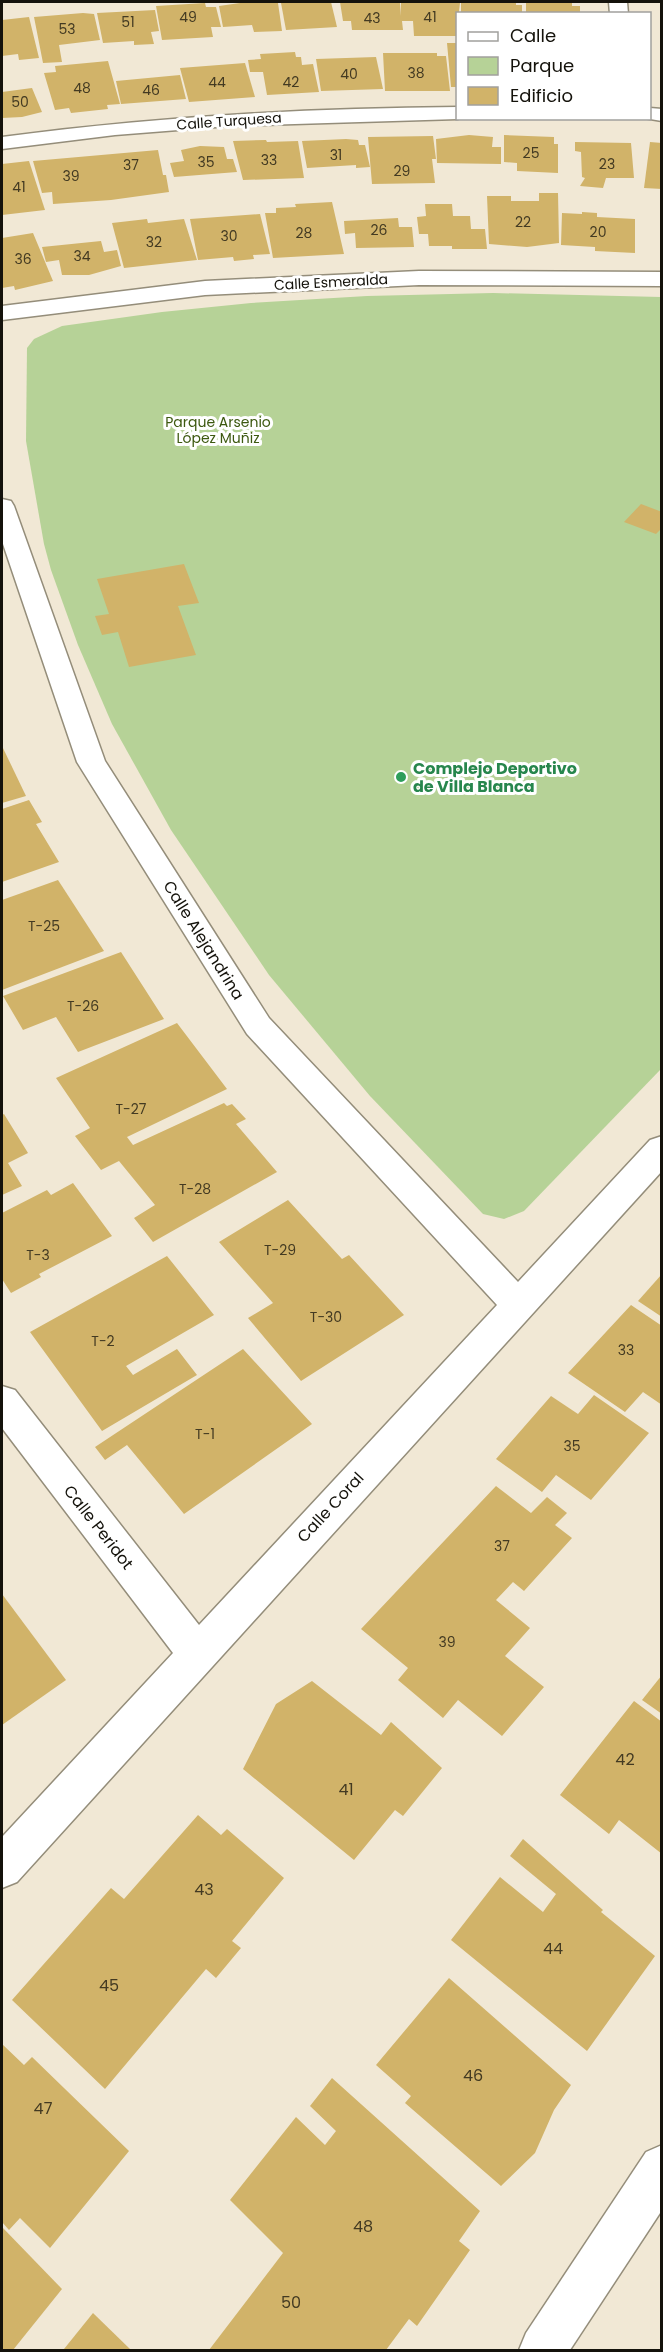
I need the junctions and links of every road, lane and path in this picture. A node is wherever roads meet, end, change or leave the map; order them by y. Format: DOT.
graph roads {
  1 [pos="456,113"];
  2 [pos="2,143"];
  3 [pos="662,279"];
  4 [pos="2,313"];
  5 [pos="2,506"];
  6 [pos="662,1149"];
  7 [pos="518,1305"];
  8 [pos="2,1401"];
  9 [pos="197,1653"];
  10 [pos="2,1867"];
  11 [pos="662,2168"];
  12 [pos="543,2350"];
  1 -- 2 [label="street, Calle Turquesa"];
  3 -- 4 [label="street, Calle Esmeralda"];
  5 -- 7 [label="street, Calle Alejandrina"];
  6 -- 7 [label="street, Calle Coral"];
  7 -- 9 [label="street, Calle Coral"];
  8 -- 9 [label="street, Calle Peridot"];
  9 -- 10 [label="street, Calle Coral"];
  11 -- 12 [label="street"];
}
